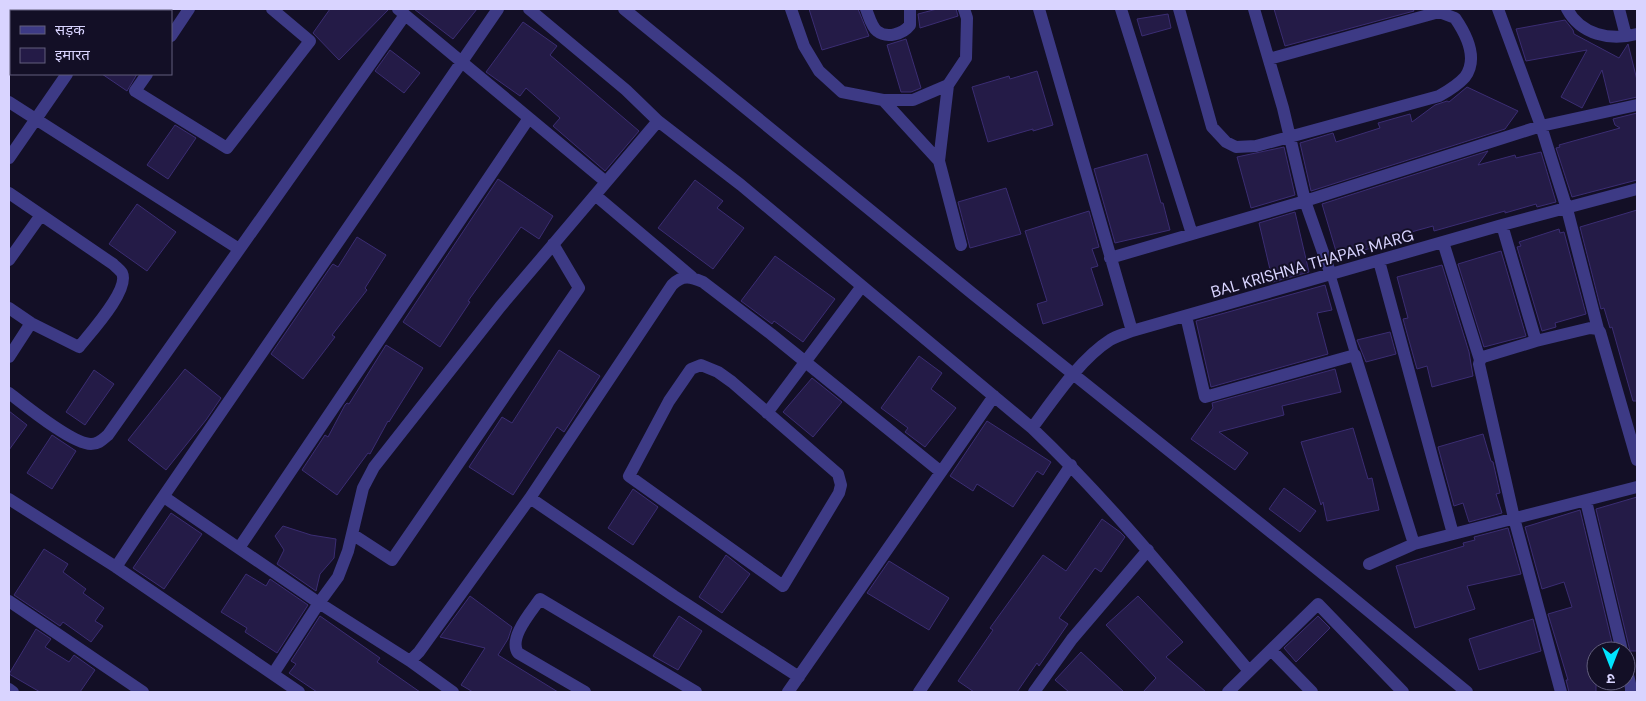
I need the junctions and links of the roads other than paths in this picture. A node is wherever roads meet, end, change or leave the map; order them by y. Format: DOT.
graph roads {
  1 [pos="189,9"];
  2 [pos="272,9"];
  3 [pos="498,9"];
  4 [pos="529,9"];
  5 [pos="624,9"];
  6 [pos="791,9"];
  7 [pos="866,9"];
  8 [pos="910,9"];
  9 [pos="964,9"];
  10 [pos="1039,9"];
  11 [pos="1121,9"];
  12 [pos="1179,9"];
  13 [pos="1254,9"];
  14 [pos="1498,9"];
  15 [pos="1567,9"];
  16 [pos="1619,9"];
  17 [pos="401,12"];
  18 [pos="172,34"];
  19 [pos="1634,36"];
  20 [pos="1269,59"];
  21 [pos="462,62"];
  22 [pos="66,75"];
  23 [pos="145,75"];
  24 [pos="948,85"];
  25 [pos="883,100"];
  26 [pos="9,102"];
  27 [pos="1637,105"];
  28 [pos="36,118"];
  29 [pos="529,118"];
  30 [pos="658,121"];
  31 [pos="1541,126"];
  32 [pos="1290,136"];
  33 [pos="9,158"];
  34 [pos="939,161"];
  35 [pos="606,182"];
  36 [pos="1637,189"];
  37 [pos="9,193"];
  38 [pos="595,195"];
  39 [pos="1305,201"];
  40 [pos="1567,209"];
  41 [pos="41,215"];
  42 [pos="1502,225"];
  43 [pos="1192,234"];
  44 [pos="1443,242"];
  45 [pos="553,244"];
  46 [pos="960,246"];
  47 [pos="239,249"];
  48 [pos="1110,258"];
  49 [pos="9,260"];
  50 [pos="1379,261"];
  51 [pos="1330,275"];
  52 [pos="692,278"];
  53 [pos="862,286"];
  54 [pos="9,308"];
  55 [pos="1186,316"];
  56 [pos="31,323"];
  57 [pos="1598,329"];
  58 [pos="1132,331"];
  59 [pos="1536,342"];
  60 [pos="1355,354"];
  61 [pos="9,357"];
  62 [pos="1480,360"];
  63 [pos="805,362"];
  64 [pos="1072,375"];
  65 [pos="9,394"];
  66 [pos="994,396"];
  67 [pos="767,413"];
  68 [pos="1032,428"];
  69 [pos="1637,460"];
  70 [pos="1071,465"];
  71 [pos="941,472"];
  72 [pos="1637,487"];
  73 [pos="164,497"];
  74 [pos="530,498"];
  75 [pos="9,499"];
  76 [pos="1586,501"];
  77 [pos="1514,518"];
  78 [pos="352,534"];
  79 [pos="1453,534"];
  80 [pos="1414,544"];
  81 [pos="239,548"];
  82 [pos="1148,550"];
  83 [pos="1369,564"];
  84 [pos="116,567"];
  85 [pos="9,602"];
  86 [pos="319,603"];
  87 [pos="1620,641"];
  88 [pos="1271,650"];
  89 [pos="410,661"];
  90 [pos="1249,671"];
  91 [pos="273,674"];
  92 [pos="799,677"];
  93 [pos="9,689"];
  94 [pos="13,692"];
  95 [pos="143,692"];
  96 [pos="299,692"];
  97 [pos="453,692"];
  98 [pos="585,692"];
  99 [pos="696,692"];
  100 [pos="788,692"];
  101 [pos="919,692"];
  102 [pos="1034,692"];
  103 [pos="1228,692"];
  104 [pos="1312,692"];
  105 [pos="1403,692"];
  106 [pos="1466,692"];
  107 [pos="1561,692"];
  1 -- 18 [label="street"];
  2 -- 23 [label="street"];
  3 -- 21 [label="street"];
  4 -- 30 [label="street"];
  5 -- 64 [label="street"];
  6 -- 25 [label="street"];
  7 -- 8 [label="street"];
  9 -- 24 [label="street"];
  10 -- 48 [label="street"];
  11 -- 43 [label="street"];
  12 -- 32 [label="street"];
  13 -- 20 [label="street"];
  14 -- 31 [label="street"];
  15 -- 19 [label="street"];
  16 -- 19 [label="street"];
  17 -- 21 [label="street"];
  17 -- 47 [label="street"];
  20 -- 32 [label="street"];
  20 -- 32 [label="street"];
  21 -- 29 [label="street"];
  21 -- 73 [label="street"];
  22 -- 28 [label="street"];
  24 -- 25 [label="street"];
  24 -- 34 [label="street"];
  25 -- 34 [label="street"];
  26 -- 28 [label="street"];
  27 -- 31 [label="street"];
  28 -- 33 [label="street"];
  28 -- 47 [label="street"];
  29 -- 35 [label="street"];
  29 -- 81 [label="street"];
  30 -- 35 [label="street"];
  30 -- 53 [label="street"];
  31 -- 39 [label="street"];
  31 -- 40 [label="street"];
  32 -- 39 [label="street"];
  34 -- 46 [label="street"];
  35 -- 38 [label="street"];
  36 -- 40 [label="street, BAL KRISHNA THAPAR MARG"];
  37 -- 41 [label="street"];
  38 -- 45 [label="street"];
  38 -- 52 [label="street"];
  39 -- 43 [label="street"];
  39 -- 51 [label="street"];
  40 -- 42 [label="street, BAL KRISHNA THAPAR MARG"];
  40 -- 57 [label="street"];
  41 -- 49 [label="street"];
  41 -- 56 [label="street"];
  42 -- 44 [label="street, BAL KRISHNA THAPAR MARG"];
  42 -- 59 [label="street"];
  43 -- 48 [label="street"];
  44 -- 50 [label="street, BAL KRISHNA THAPAR MARG"];
  44 -- 62 [label="street"];
  45 -- 78 [label="street"];
  45 -- 78 [label="street"];
  47 -- 65 [label="street"];
  48 -- 58 [label="street"];
  50 -- 51 [label="street, BAL KRISHNA THAPAR MARG"];
  50 -- 79 [label="street"];
  51 -- 55 [label="street, BAL KRISHNA THAPAR MARG"];
  51 -- 60 [label="lane"];
  52 -- 63 [label="street"];
  52 -- 74 [label="street"];
  53 -- 63 [label="street"];
  53 -- 66 [label="street"];
  54 -- 56 [label="street"];
  55 -- 58 [label="street, BAL KRISHNA THAPAR MARG"];
  55 -- 60 [label="street"];
  56 -- 61 [label="street"];
  57 -- 59 [label="street"];
  57 -- 69 [label="street"];
  58 -- 64 [label="street, BAL KRISHNA THAPAR MARG"];
  59 -- 62 [label="street"];
  60 -- 80 [label="street"];
  62 -- 77 [label="street"];
  63 -- 67 [label="street"];
  63 -- 71 [label="street"];
  64 -- 68 [label="street, BAL KRISHNA THAPAR MARG"];
  64 -- 106 [label="street"];
  66 -- 68 [label="street"];
  66 -- 71 [label="street"];
  67 -- 67 [label="street"];
  68 -- 70 [label="street"];
  70 -- 82 [label="street"];
  70 -- 101 [label="street"];
  71 -- 92 [label="street"];
  72 -- 76 [label="street"];
  73 -- 81 [label="street"];
  73 -- 84 [label="street"];
  74 -- 89 [label="street"];
  74 -- 92 [label="street"];
  75 -- 84 [label="street"];
  76 -- 77 [label="street"];
  76 -- 87 [label="street"];
  77 -- 79 [label="street"];
  77 -- 107 [label="street"];
  78 -- 86 [label="street"];
  79 -- 80 [label="street"];
  80 -- 83 [label="street"];
  81 -- 86 [label="street"];
  82 -- 90 [label="street"];
  82 -- 102 [label="street"];
  84 -- 91 [label="street"];
  85 -- 95 [label="street"];
  86 -- 89 [label="street"];
  86 -- 91 [label="street"];
  88 -- 90 [label="street"];
  88 -- 104 [label="street"];
  88 -- 105 [label="street"];
  89 -- 97 [label="street"];
  90 -- 103 [label="street"];
  91 -- 96 [label="street"];
  92 -- 100 [label="street"];
  93 -- 94 [label="street"];
  98 -- 99 [label="street"];
}
